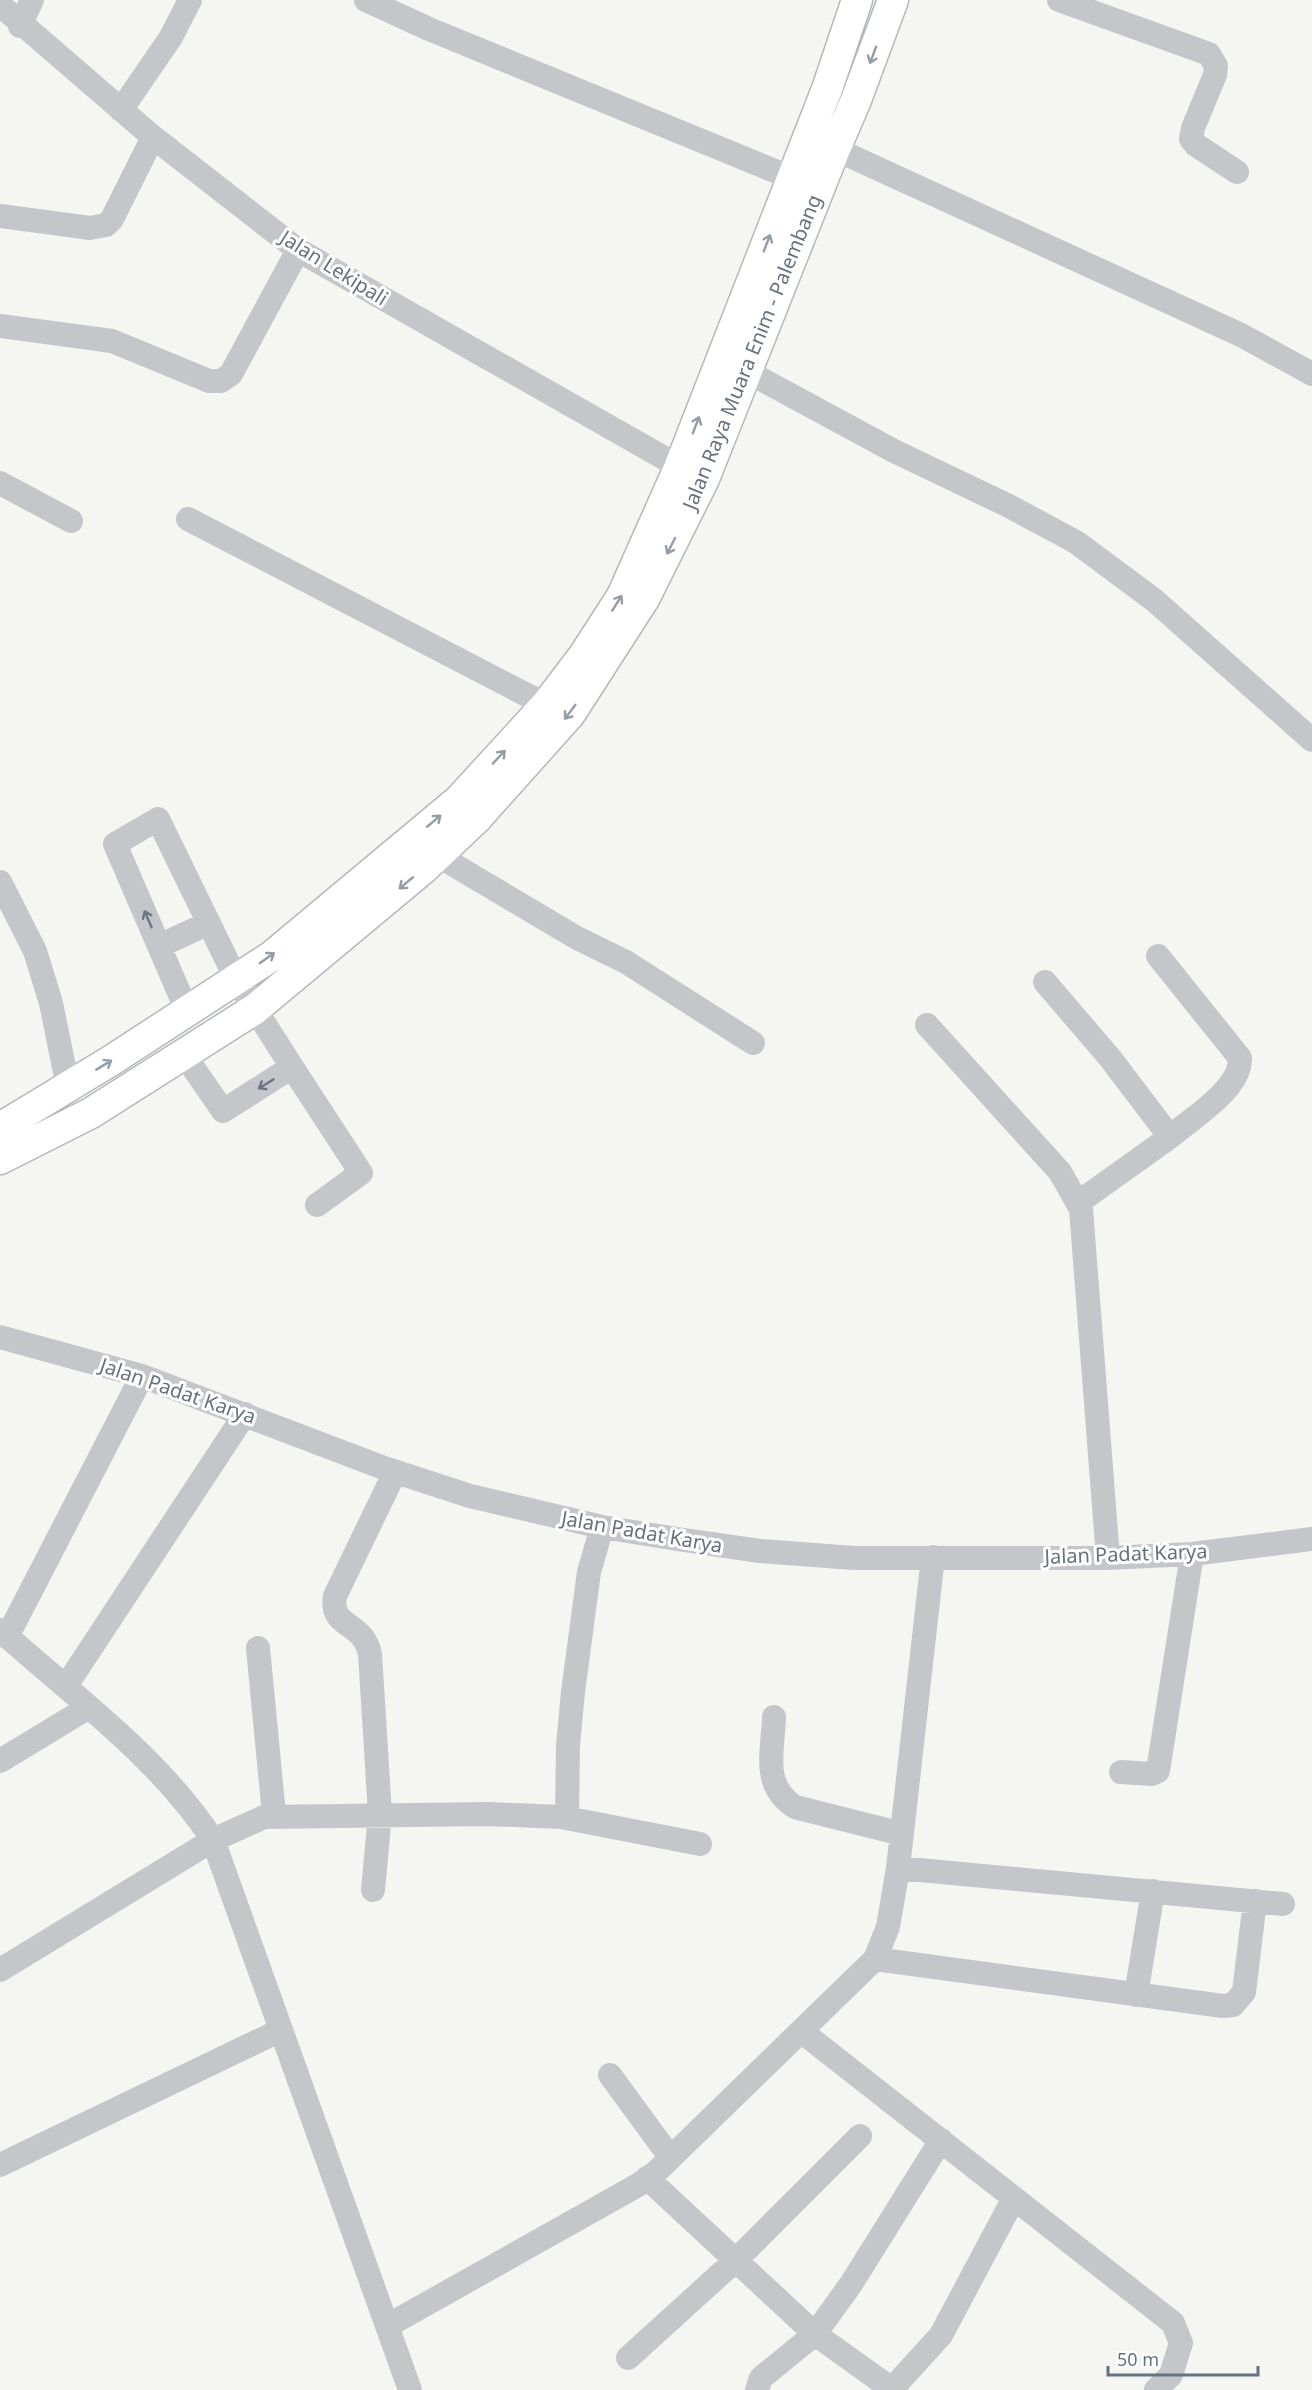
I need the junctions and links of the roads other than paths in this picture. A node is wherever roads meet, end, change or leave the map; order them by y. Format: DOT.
graph roads {
  1 [pos="32,0"];
  2 [pos="190,0"];
  3 [pos="366,0"];
  4 [pos="858,0"];
  5 [pos="893,0"];
  6 [pos="1059,0"];
  7 [pos="0,5"];
  8 [pos="20,26"];
  9 [pos="121,110"];
  10 [pos="153,137"];
  11 [pos="835,148"];
  12 [pos="1237,172"];
  13 [pos="792,178"];
  14 [pos="0,216"];
  15 [pos="298,250"];
  16 [pos="0,326"];
  17 [pos="748,372"];
  18 [pos="1312,374"];
  19 [pos="692,474"];
  20 [pos="0,483"];
  21 [pos="188,519"];
  22 [pos="71,521"];
  23 [pos="546,705"];
  24 [pos="1312,740"];
  25 [pos="437,855"];
  26 [pos="0,882"];
  27 [pos="209,923"];
  28 [pos="159,946"];
  29 [pos="1158,956"];
  30 [pos="236,979"];
  31 [pos="1045,982"];
  32 [pos="255,1009"];
  33 [pos="187,1011"];
  34 [pos="927,1025"];
  35 [pos="753,1042"];
  36 [pos="183,1053"];
  37 [pos="292,1067"];
  38 [pos="68,1087"];
  39 [pos="3,1119"];
  40 [pos="1170,1137"];
  41 [pos="0,1160"];
  42 [pos="1079,1202"];
  43 [pos="316,1205"];
  44 [pos="0,1337"];
  45 [pos="142,1376"];
  46 [pos="245,1414"];
  47 [pos="395,1472"];
  48 [pos="602,1527"];
  49 [pos="1312,1539"];
  50 [pos="1192,1554"];
  51 [pos="933,1557"];
  52 [pos="1108,1558"];
  53 [pos="4,1633"];
  54 [pos="258,1648"];
  55 [pos="66,1686"];
  56 [pos="89,1707"];
  57 [pos="774,1717"];
  58 [pos="0,1761"];
  59 [pos="1121,1772"];
  60 [pos="380,1814"];
  61 [pos="274,1815"];
  62 [pos="567,1818"];
  63 [pos="902,1834"];
  64 [pos="213,1840"];
  65 [pos="700,1844"];
  66 [pos="898,1868"];
  67 [pos="373,1890"];
  68 [pos="1153,1892"];
  69 [pos="1255,1901"];
  70 [pos="1283,1904"];
  71 [pos="875,1959"];
  72 [pos="0,1970"];
  73 [pos="1136,1995"];
  74 [pos="281,2030"];
  75 [pos="801,2031"];
  76 [pos="610,2075"];
  77 [pos="860,2136"];
  78 [pos="941,2140"];
  79 [pos="670,2157"];
  80 [pos="0,2164"];
  81 [pos="647,2178"];
  82 [pos="1014,2198"];
  83 [pos="737,2259"];
  84 [pos="387,2326"];
  85 [pos="815,2334"];
  86 [pos="628,2358"];
  87 [pos="892,2389"];
  88 [pos="410,2390"];
  89 [pos="757,2390"];
  90 [pos="1156,2390"];
  1 -- 8 [label="street"];
  2 -- 9 [label="street"];
  3 -- 13 [label="street"];
  4 -- 13 [label="main road, Jalan Raya Muara Enim - Palembang"];
  5 -- 11 [label="main road, Jalan Raya Muara Enim - Palembang, one-way"];
  6 -- 12 [label="street"];
  7 -- 8 [label="street, Jalan Lekipali"];
  8 -- 9 [label="street, Jalan Lekipali"];
  9 -- 10 [label="street, Jalan Lekipali"];
  10 -- 14 [label="street"];
  10 -- 15 [label="street, Jalan Lekipali"];
  11 -- 17 [label="main road, Jalan Raya Muara Enim - Palembang"];
  11 -- 18 [label="street"];
  19 -- 13 [label="main road, Jalan Raya Muara Enim - Palembang, one-way"];
  15 -- 16 [label="street"];
  15 -- 19 [label="street, Jalan Lekipali"];
  17 -- 19 [label="main road, Jalan Raya Muara Enim - Palembang"];
  17 -- 24 [label="street"];
  23 -- 19 [label="main road, Jalan Raya Muara Enim - Palembang, one-way"];
  19 -- 25 [label="main road, Jalan Raya Muara Enim - Palembang, one-way"];
  20 -- 22 [label="street"];
  21 -- 23 [label="street"];
  30 -- 23 [label="main road, Jalan Raya Muara Enim - Palembang, one-way"];
  25 -- 32 [label="main road, Jalan Raya Muara Enim - Palembang, one-way"];
  25 -- 35 [label="street"];
  26 -- 38 [label="street"];
  27 -- 28 [label="street"];
  28 -- 27 [label="street, one-way"];
  27 -- 30 [label="street"];
  28 -- 33 [label="street"];
  29 -- 40 [label="street"];
  30 -- 32 [label="street"];
  30 -- 33 [label="main road, Jalan Raya Muara Enim - Palembang"];
  31 -- 40 [label="street"];
  32 -- 36 [label="main road, Jalan Raya Muara Enim - Palembang"];
  32 -- 37 [label="street"];
  38 -- 33 [label="main road, Jalan Raya Muara Enim - Palembang, one-way"];
  34 -- 42 [label="street"];
  37 -- 36 [label="street, one-way"];
  36 -- 41 [label="main road, Jalan Raya Muara Enim - Palembang"];
  37 -- 43 [label="street"];
  38 -- 39 [label="main road, Jalan Raya Muara Enim - Palembang"];
  40 -- 42 [label="street"];
  42 -- 52 [label="street"];
  44 -- 45 [label="street, Jalan Padat Karya"];
  45 -- 46 [label="street, Jalan Padat Karya"];
  45 -- 53 [label="street"];
  46 -- 47 [label="street, Jalan Padat Karya"];
  46 -- 55 [label="street"];
  47 -- 48 [label="street, Jalan Padat Karya"];
  47 -- 60 [label="street"];
  48 -- 51 [label="street, Jalan Padat Karya"];
  48 -- 62 [label="street"];
  49 -- 50 [label="street, Jalan Padat Karya"];
  50 -- 52 [label="street, Jalan Padat Karya"];
  50 -- 59 [label="street"];
  51 -- 52 [label="street, Jalan Padat Karya"];
  51 -- 63 [label="street"];
  53 -- 55 [label="street"];
  54 -- 61 [label="street"];
  55 -- 56 [label="street"];
  56 -- 58 [label="street"];
  56 -- 64 [label="street"];
  57 -- 63 [label="street"];
  60 -- 61 [label="street"];
  60 -- 62 [label="street"];
  60 -- 67 [label="street"];
  61 -- 64 [label="street"];
  62 -- 65 [label="street"];
  63 -- 66 [label="street"];
  64 -- 72 [label="street"];
  64 -- 74 [label="street"];
  66 -- 68 [label="street"];
  66 -- 71 [label="street"];
  68 -- 69 [label="street"];
  68 -- 73 [label="street"];
  69 -- 70 [label="street"];
  69 -- 73 [label="street"];
  71 -- 73 [label="street"];
  71 -- 75 [label="street"];
  74 -- 80 [label="street"];
  74 -- 84 [label="street"];
  75 -- 78 [label="street"];
  75 -- 79 [label="street"];
  76 -- 79 [label="street"];
  77 -- 83 [label="street"];
  78 -- 82 [label="street"];
  78 -- 85 [label="street"];
  79 -- 81 [label="street"];
  81 -- 83 [label="street"];
  81 -- 84 [label="street"];
  82 -- 87 [label="street"];
  82 -- 90 [label="street"];
  83 -- 85 [label="street"];
  83 -- 86 [label="street"];
  84 -- 88 [label="street"];
  85 -- 87 [label="street"];
  85 -- 89 [label="street"];
}
